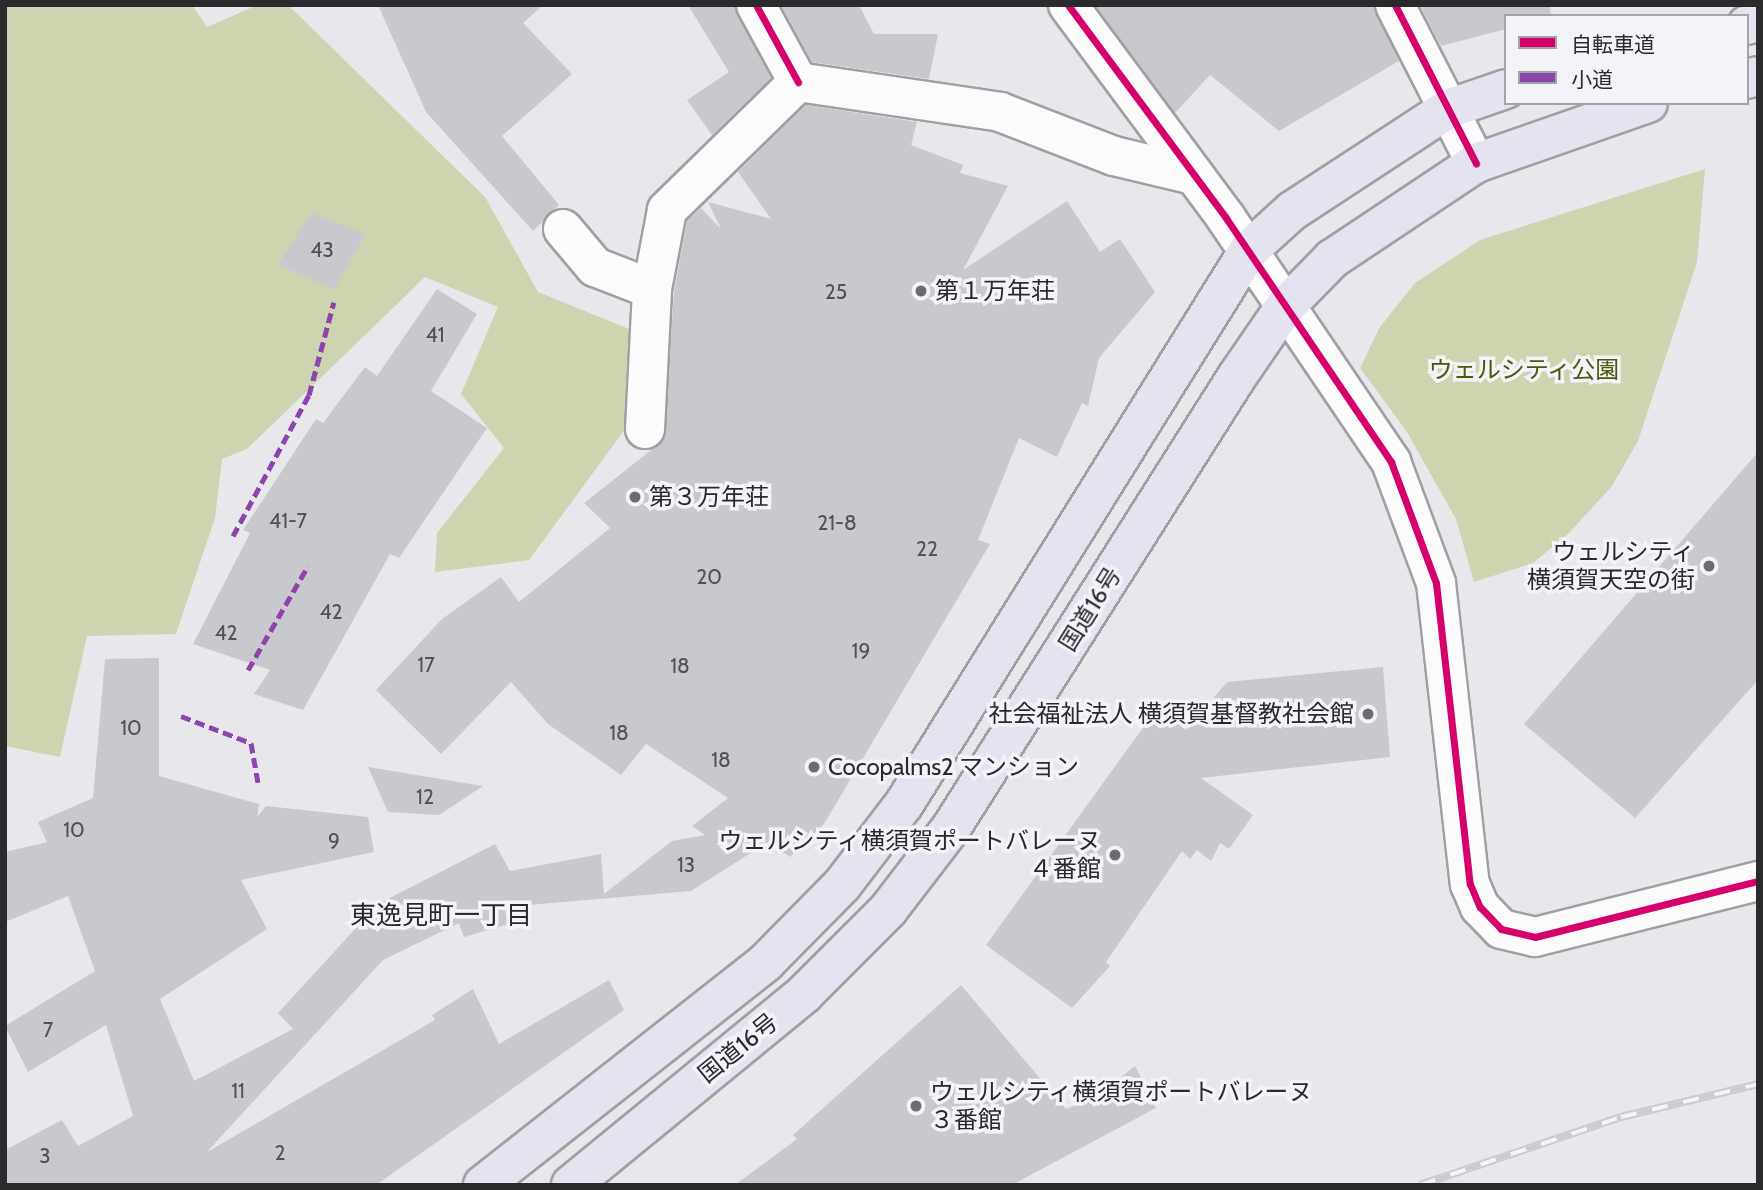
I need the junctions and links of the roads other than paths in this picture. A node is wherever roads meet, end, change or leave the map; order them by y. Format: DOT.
graph roads {
  1 [pos="756,5"];
  2 [pos="1068,5"];
  3 [pos="1395,5"];
  4 [pos="798,82"];
  5 [pos="1504,90"];
  6 [pos="1642,105"];
  7 [pos="1448,109"];
  8 [pos="1476,163"];
  9 [pos="1194,175"];
  10 [pos="563,229"];
  11 [pos="1249,250"];
  12 [pos="652,289"];
  13 [pos="1284,308"];
  14 [pos="645,429"];
  15 [pos="1758,881"];
  16 [pos="483,1185"];
  17 [pos="571,1185"];
  1 -- 4 [label="street"];
  2 -- 9 [label="street"];
  3 -- 7 [label="street"];
  4 -- 9 [label="street"];
  4 -- 12 [label="street"];
  5 -- 7 [label="highway, 国道16号"];
  6 -- 8 [label="highway, 国道16号"];
  7 -- 8 [label="street"];
  7 -- 11 [label="highway, 国道16号"];
  8 -- 13 [label="highway, 国道16号"];
  9 -- 11 [label="street"];
  10 -- 12 [label="street"];
  11 -- 13 [label="street"];
  11 -- 16 [label="highway, 国道16号"];
  12 -- 14 [label="street"];
  13 -- 15 [label="street"];
  13 -- 17 [label="highway, 国道16号"];
}
